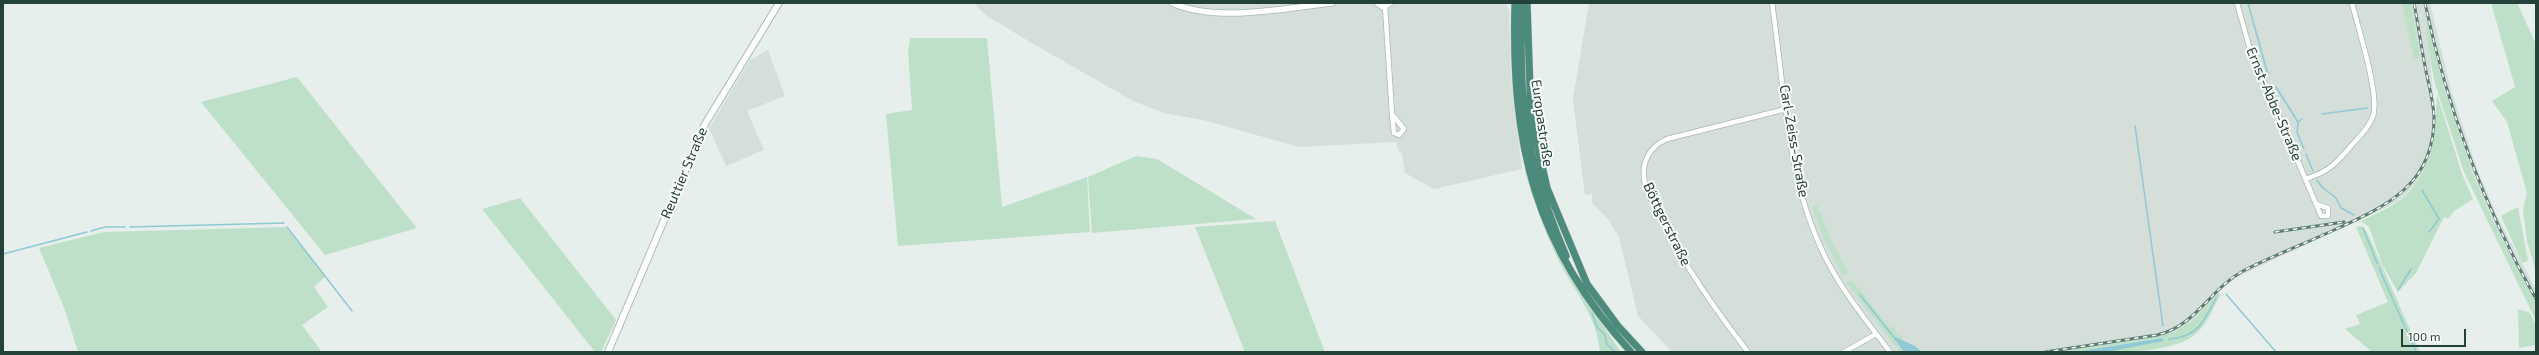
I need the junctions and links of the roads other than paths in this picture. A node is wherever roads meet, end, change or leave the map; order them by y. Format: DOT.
graph roads {
  1 [pos="779,3"];
  2 [pos="1172,3"];
  3 [pos="1332,3"];
  4 [pos="1377,3"];
  5 [pos="1390,3"];
  6 [pos="1512,3"];
  7 [pos="1515,3"];
  8 [pos="1521,3"];
  9 [pos="1527,3"];
  10 [pos="1532,3"];
  11 [pos="1772,3"];
  12 [pos="2237,3"];
  13 [pos="2352,3"];
  14 [pos="1385,6"];
  15 [pos="1528,19"];
  16 [pos="1515,21"];
  17 [pos="1786,109"];
  18 [pos="1392,114"];
  19 [pos="2306,179"];
  20 [pos="2316,204"];
  21 [pos="1584,286"];
  22 [pos="1876,334"];
  23 [pos="608,352"];
  24 [pos="1631,352"];
  25 [pos="1642,352"];
  26 [pos="1748,352"];
  27 [pos="1844,352"];
  28 [pos="1890,352"];
  1 -- 23 [label="main road, Reuttier Straße"];
  2 -- 3 [label="street"];
  4 -- 14 [label="street"];
  5 -- 14 [label="street"];
  6 -- 16 [label="highway"];
  7 -- 16 [label="highway"];
  8 -- 21 [label="highway, Europastraße"];
  9 -- 15 [label="highway"];
  10 -- 15 [label="highway"];
  11 -- 17 [label="street, Carl-Zeiss-Straße"];
  12 -- 19 [label="street, Ernst-Abbe-Straße"];
  13 -- 19 [label="street"];
  14 -- 18 [label="street"];
  15 -- 21 [label="highway"];
  16 -- 21 [label="highway"];
  17 -- 22 [label="street, Carl-Zeiss-Straße"];
  17 -- 26 [label="street, Böttgerstraße"];
  19 -- 20 [label="street, Ernst-Abbe-Straße"];
  21 -- 24 [label="highway"];
  21 -- 25 [label="highway"];
  22 -- 27 [label="street"];
  22 -- 28 [label="street, Carl-Zeiss-Straße"];
}
